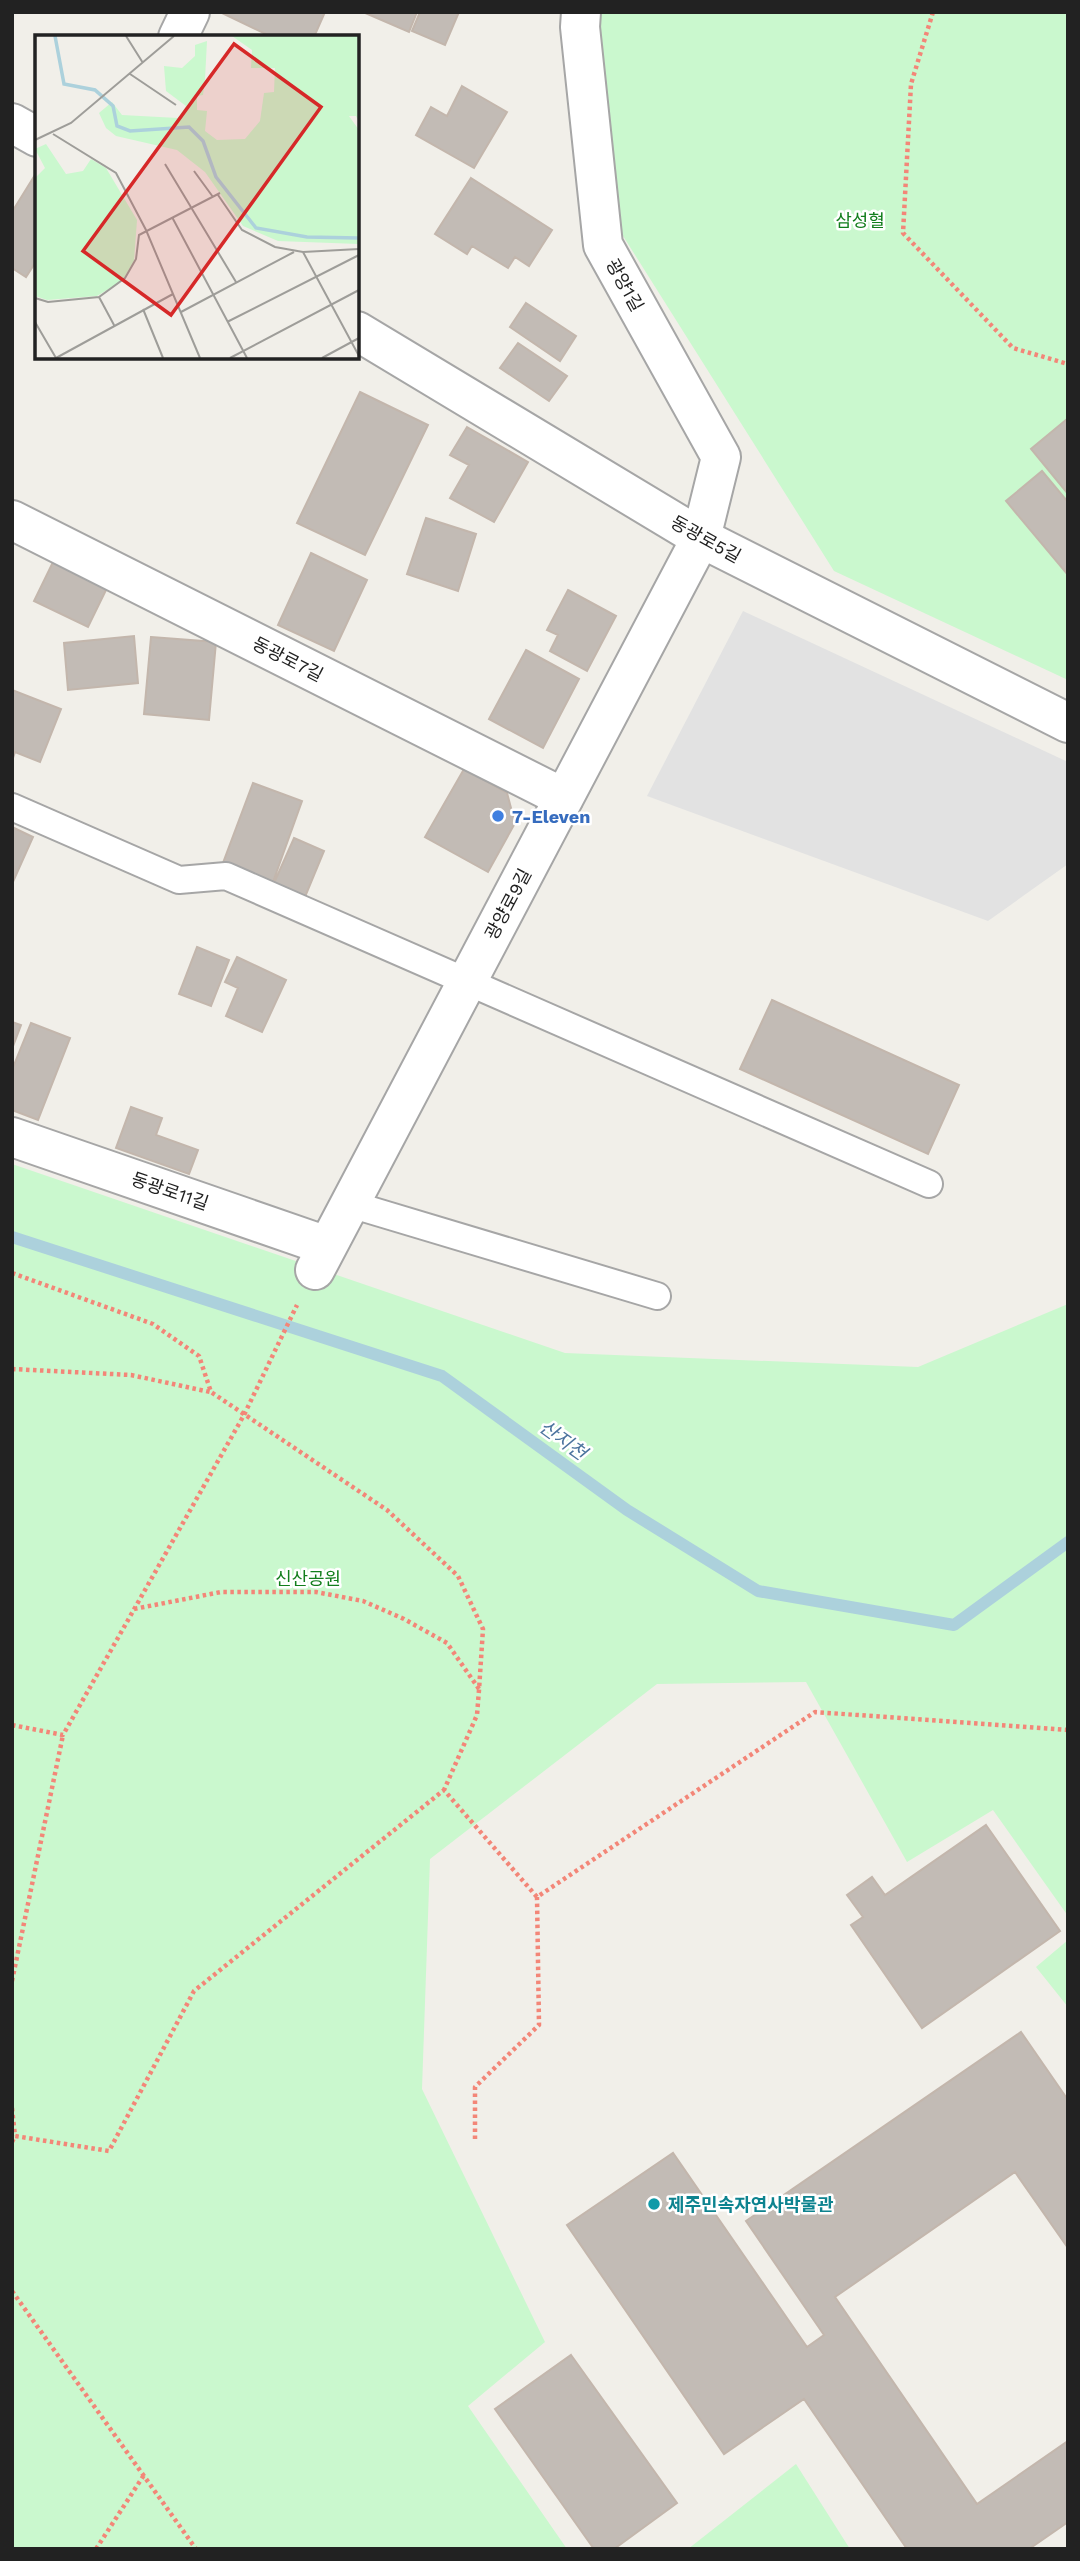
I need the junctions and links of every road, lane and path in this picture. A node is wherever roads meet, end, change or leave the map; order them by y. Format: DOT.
graph roads {
  1 [pos="190,12"];
  2 [pos="581,12"];
  3 [pos="933,12"];
  4 [pos="179,35"];
  5 [pos="12,123"];
  6 [pos="35,137"];
  7 [pos="359,332"];
  8 [pos="1068,363"];
  9 [pos="12,520"];
  10 [pos="701,538"];
  11 [pos="1068,723"];
  12 [pos="564,798"];
  13 [pos="12,807"];
  14 [pos="467,982"];
  15 [pos="12,1136"];
  16 [pos="929,1184"];
  17 [pos="350,1204"];
  18 [pos="321,1258"];
  19 [pos="12,1273"];
  20 [pos="657,1296"];
  21 [pos="12,1368"];
  22 [pos="211,1392"];
  23 [pos="244,1415"];
  24 [pos="134,1609"];
  25 [pos="479,1690"];
  26 [pos="12,1725"];
  27 [pos="1068,1730"];
  28 [pos="63,1735"];
  29 [pos="444,1790"];
  30 [pos="537,1897"];
  31 [pos="12,1981"];
  32 [pos="12,2108"];
  33 [pos="14,2139"];
  34 [pos="475,2139"];
  35 [pos="12,2291"];
  36 [pos="144,2475"];
  37 [pos="96,2549"];
  38 [pos="197,2549"];
  1 -- 4 [label="street"];
  2 -- 10 [label="street, 광양1길"];
  3 -- 8 [label="path"];
  5 -- 6 [label="street"];
  7 -- 10 [label="street, 동광로5길"];
  9 -- 12 [label="street, 동광로7길"];
  10 -- 11 [label="street, 동광로5길"];
  10 -- 12 [label="street, 광양로9길"];
  12 -- 14 [label="street, 광양로9길"];
  13 -- 14 [label="lane"];
  14 -- 16 [label="lane"];
  14 -- 17 [label="street, 광양로9길"];
  15 -- 18 [label="street, 동광로11길"];
  17 -- 18 [label="street, 광양로9길"];
  17 -- 20 [label="lane"];
  18 -- 23 [label="path"];
  19 -- 22 [label="path"];
  21 -- 22 [label="path"];
  22 -- 23 [label="path"];
  23 -- 24 [label="path"];
  23 -- 25 [label="path"];
  24 -- 25 [label="path"];
  24 -- 28 [label="path"];
  25 -- 29 [label="path"];
  26 -- 28 [label="path"];
  27 -- 30 [label="path"];
  28 -- 31 [label="path"];
  29 -- 30 [label="path"];
  29 -- 33 [label="path"];
  30 -- 34 [label="path"];
  32 -- 33 [label="path"];
  35 -- 36 [label="path"];
  36 -- 37 [label="path"];
  36 -- 38 [label="path"];
}
